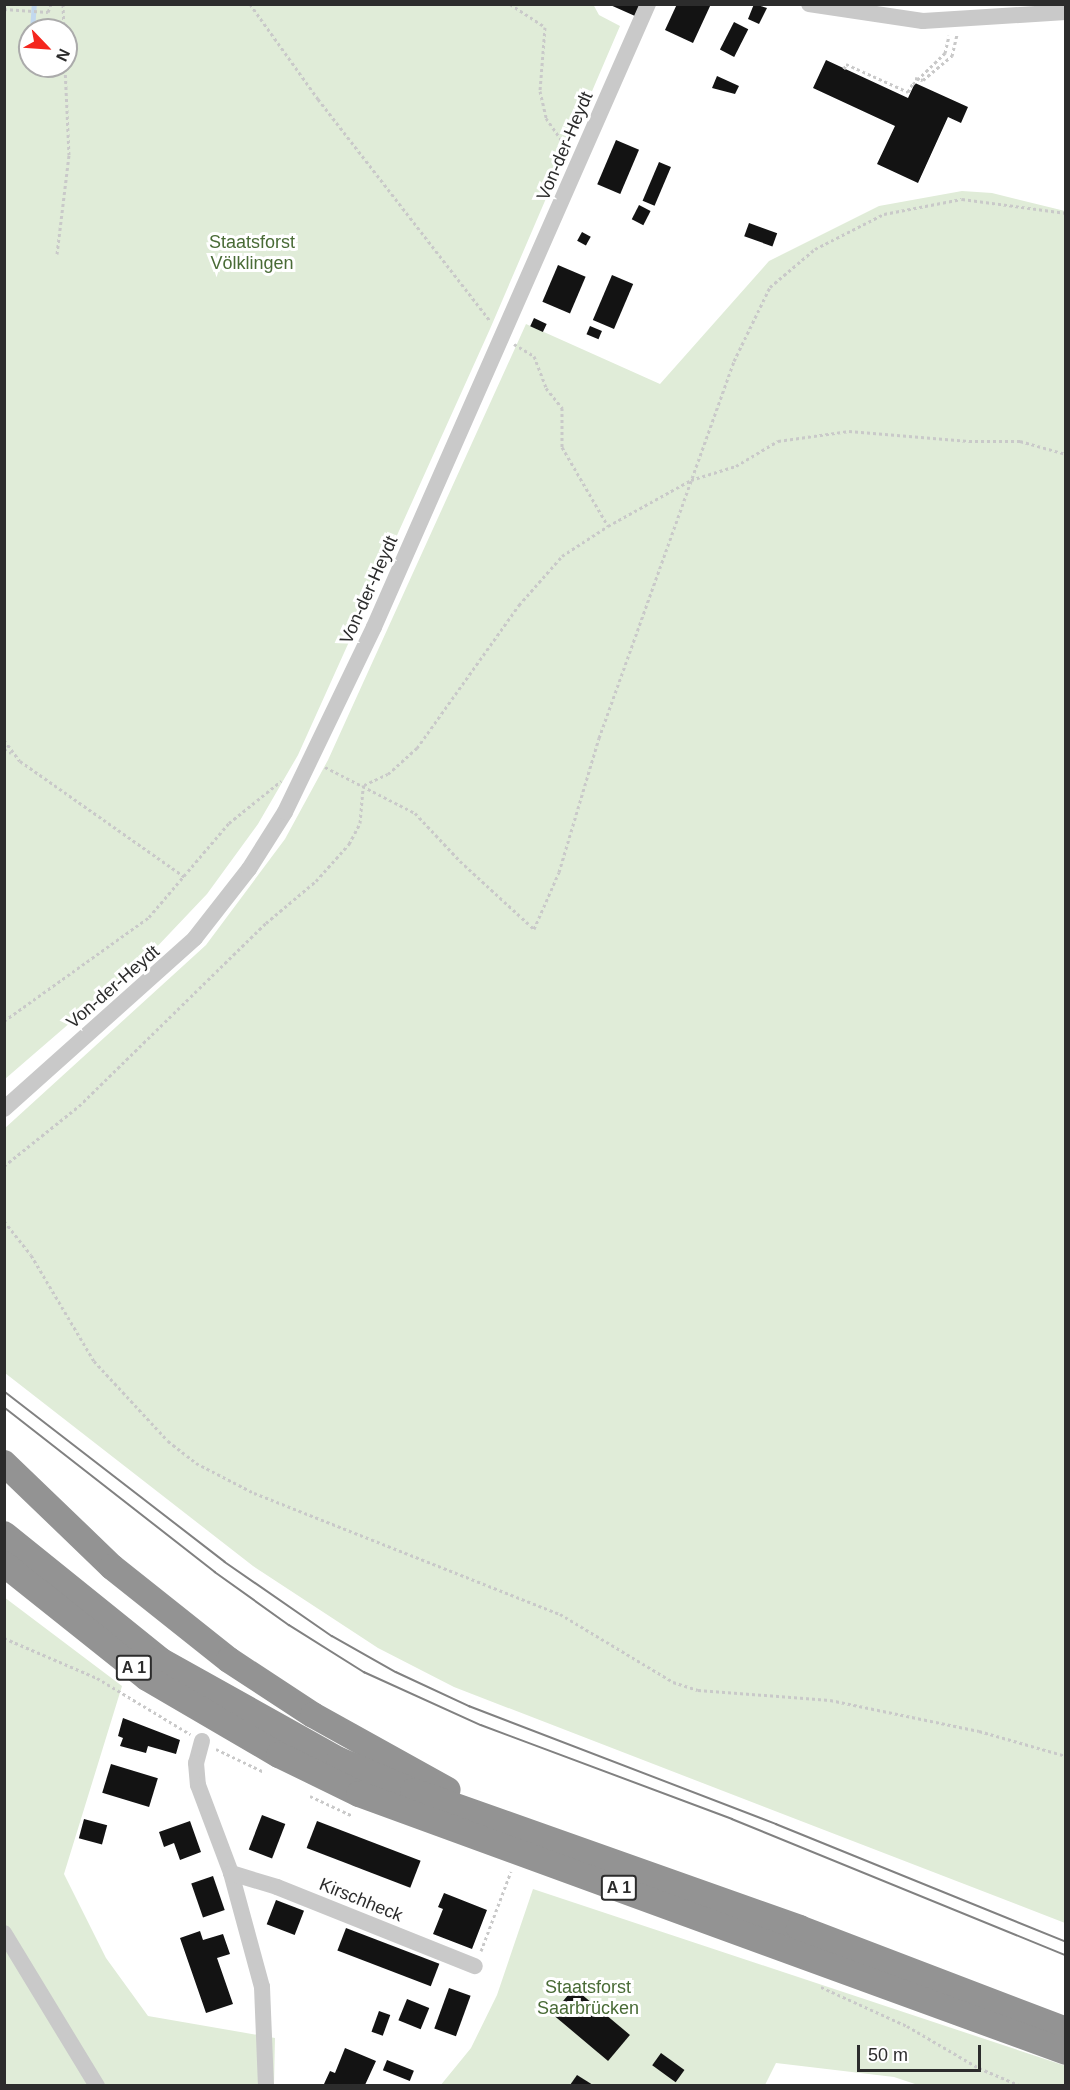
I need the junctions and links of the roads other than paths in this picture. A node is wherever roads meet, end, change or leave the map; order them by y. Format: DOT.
graph roads {
  1 [pos="648,4"];
  2 [pos="809,4"];
  3 [pos="1065,12"];
  4 [pos="4,1109"];
  5 [pos="4,1463"];
  6 [pos="4,1534"];
  7 [pos="4,1564"];
  8 [pos="4,1580"];
  9 [pos="88,1632"];
  10 [pos="202,1742"];
  11 [pos="542,1837"];
  12 [pos="231,1873"];
  13 [pos="4,1933"];
  14 [pos="475,1966"];
  15 [pos="1065,2030"];
  16 [pos="1065,2052"];
  17 [pos="98,2085"];
  18 [pos="266,2085"];
  1 -- 4 [label="street, Von-der-Heydt"];
  2 -- 3 [label="street"];
  5 -- 11 [label="highway"];
  6 -- 11 [label="highway, A 1"];
  7 -- 9 [label="highway, A 1"];
  8 -- 9 [label="highway"];
  9 -- 16 [label="highway, A 1"];
  10 -- 12 [label="street"];
  11 -- 15 [label="highway, A 1"];
  12 -- 14 [label="street, Kirschheck"];
  12 -- 18 [label="street"];
  13 -- 17 [label="street"];
}
